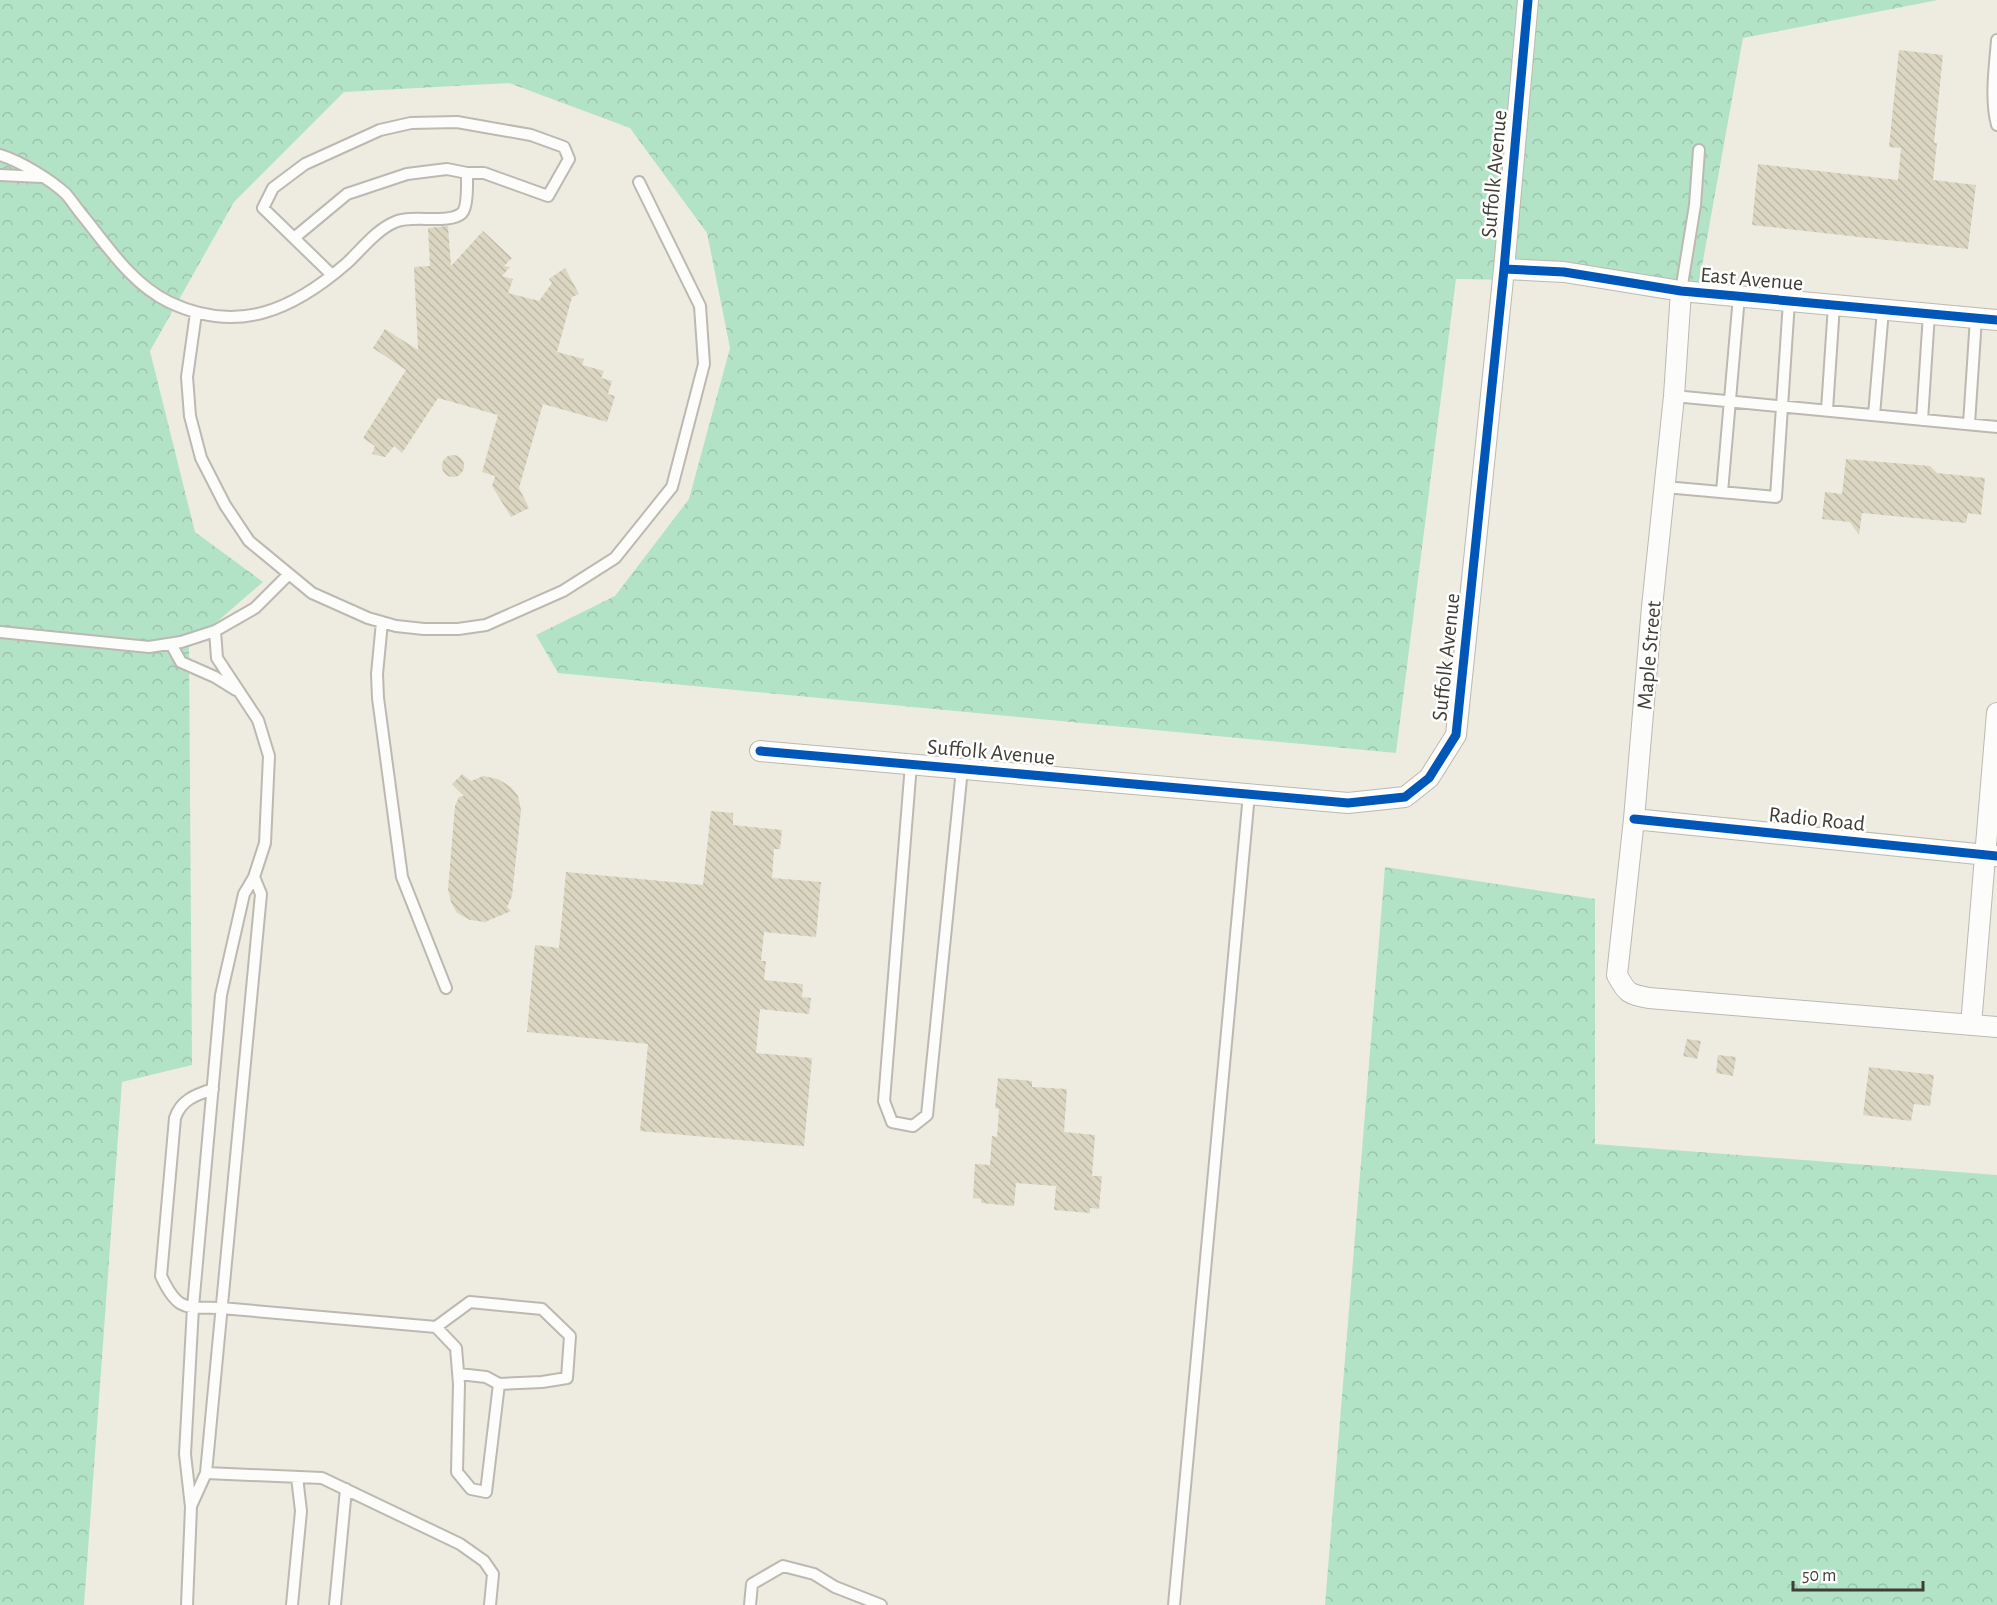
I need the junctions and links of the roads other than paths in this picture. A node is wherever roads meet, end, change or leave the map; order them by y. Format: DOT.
graph roads {
  1 [pos="1528,0"];
  2 [pos="1997,40"];
  3 [pos="1997,125"];
  4 [pos="1699,150"];
  5 [pos="0,155"];
  6 [pos="467,173"];
  7 [pos="0,174"];
  8 [pos="42,177"];
  9 [pos="639,182"];
  10 [pos="294,238"];
  11 [pos="1504,269"];
  12 [pos="332,275"];
  13 [pos="1681,291"];
  14 [pos="1739,296"];
  15 [pos="1790,301"];
  16 [pos="1834,305"];
  17 [pos="1883,310"];
  18 [pos="196,313"];
  19 [pos="1929,314"];
  20 [pos="1976,318"];
  21 [pos="1997,320"];
  22 [pos="1674,396"];
  23 [pos="1730,402"];
  24 [pos="1783,406"];
  25 [pos="1827,410"];
  26 [pos="1874,415"];
  27 [pos="1922,420"];
  28 [pos="1969,424"];
  29 [pos="1997,427"];
  30 [pos="1665,487"];
  31 [pos="1722,492"];
  32 [pos="289,574"];
  33 [pos="382,622"];
  34 [pos="215,631"];
  35 [pos="0,632"];
  36 [pos="171,644"];
  37 [pos="241,694"];
  38 [pos="1997,713"];
  39 [pos="760,751"];
  40 [pos="911,764"];
  41 [pos="962,768"];
  42 [pos="1250,794"];
  43 [pos="1634,819"];
  44 [pos="1991,855"];
  45 [pos="254,877"];
  46 [pos="446,988"];
  47 [pos="1971,1024"];
  48 [pos="1997,1027"];
  49 [pos="213,1089"];
  50 [pos="193,1307"];
  51 [pos="221,1308"];
  52 [pos="436,1327"];
  53 [pos="459,1374"];
  54 [pos="499,1384"];
  55 [pos="206,1473"];
  56 [pos="297,1477"];
  57 [pos="346,1489"];
  58 [pos="191,1507"];
  59 [pos="187,1605"];
  60 [pos="292,1605"];
  61 [pos="335,1605"];
  62 [pos="490,1605"];
  63 [pos="750,1605"];
  64 [pos="882,1605"];
  65 [pos="1174,1605"];
  1 -- 11 [label="street, Suffolk Avenue"];
  2 -- 3 [label="lane"];
  4 -- 13 [label="lane"];
  5 -- 8 [label="lane"];
  6 -- 10 [label="lane"];
  6 -- 10 [label="lane"];
  6 -- 12 [label="lane"];
  7 -- 8 [label="lane"];
  8 -- 18 [label="lane"];
  9 -- 33 [label="lane"];
  10 -- 12 [label="lane"];
  11 -- 13 [label="street, East Avenue"];
  11 -- 42 [label="street, Suffolk Avenue"];
  12 -- 18 [label="lane"];
  13 -- 14 [label="street, East Avenue"];
  13 -- 22 [label="street, Maple Street"];
  14 -- 15 [label="street, East Avenue"];
  14 -- 23 [label="lane"];
  15 -- 16 [label="street, East Avenue"];
  15 -- 24 [label="lane"];
  16 -- 17 [label="street, East Avenue"];
  16 -- 25 [label="lane"];
  17 -- 19 [label="street, East Avenue"];
  17 -- 26 [label="lane"];
  18 -- 32 [label="lane"];
  19 -- 20 [label="street, East Avenue"];
  19 -- 27 [label="lane"];
  20 -- 21 [label="street, East Avenue"];
  20 -- 28 [label="lane"];
  22 -- 23 [label="lane"];
  22 -- 30 [label="street, Maple Street"];
  23 -- 24 [label="lane"];
  23 -- 31 [label="lane"];
  24 -- 25 [label="lane"];
  24 -- 31 [label="lane"];
  25 -- 26 [label="lane"];
  26 -- 27 [label="lane"];
  27 -- 28 [label="lane"];
  28 -- 29 [label="lane"];
  30 -- 31 [label="lane"];
  30 -- 43 [label="street, Maple Street"];
  32 -- 33 [label="lane"];
  32 -- 34 [label="lane"];
  33 -- 46 [label="lane"];
  34 -- 36 [label="lane"];
  34 -- 37 [label="lane"];
  35 -- 36 [label="lane"];
  36 -- 37 [label="lane"];
  37 -- 45 [label="lane"];
  38 -- 44 [label="street"];
  39 -- 40 [label="street, Suffolk Avenue"];
  40 -- 41 [label="street, Suffolk Avenue"];
  40 -- 41 [label="lane"];
  41 -- 42 [label="street, Suffolk Avenue"];
  42 -- 65 [label="lane"];
  43 -- 44 [label="street, Radio Road"];
  43 -- 47 [label="street, Maple Street"];
  44 -- 47 [label="street"];
  45 -- 49 [label="lane"];
  45 -- 51 [label="lane"];
  47 -- 48 [label="street, Maple Street"];
  49 -- 50 [label="lane"];
  49 -- 50 [label="lane"];
  50 -- 51 [label="lane"];
  50 -- 58 [label="lane"];
  51 -- 52 [label="lane"];
  51 -- 55 [label="lane"];
  52 -- 53 [label="lane"];
  52 -- 54 [label="lane"];
  53 -- 54 [label="lane"];
  53 -- 54 [label="lane"];
  55 -- 56 [label="lane"];
  55 -- 58 [label="lane"];
  56 -- 57 [label="lane"];
  56 -- 60 [label="lane"];
  57 -- 61 [label="lane"];
  57 -- 62 [label="lane"];
  58 -- 59 [label="lane"];
  63 -- 64 [label="lane"];
}
